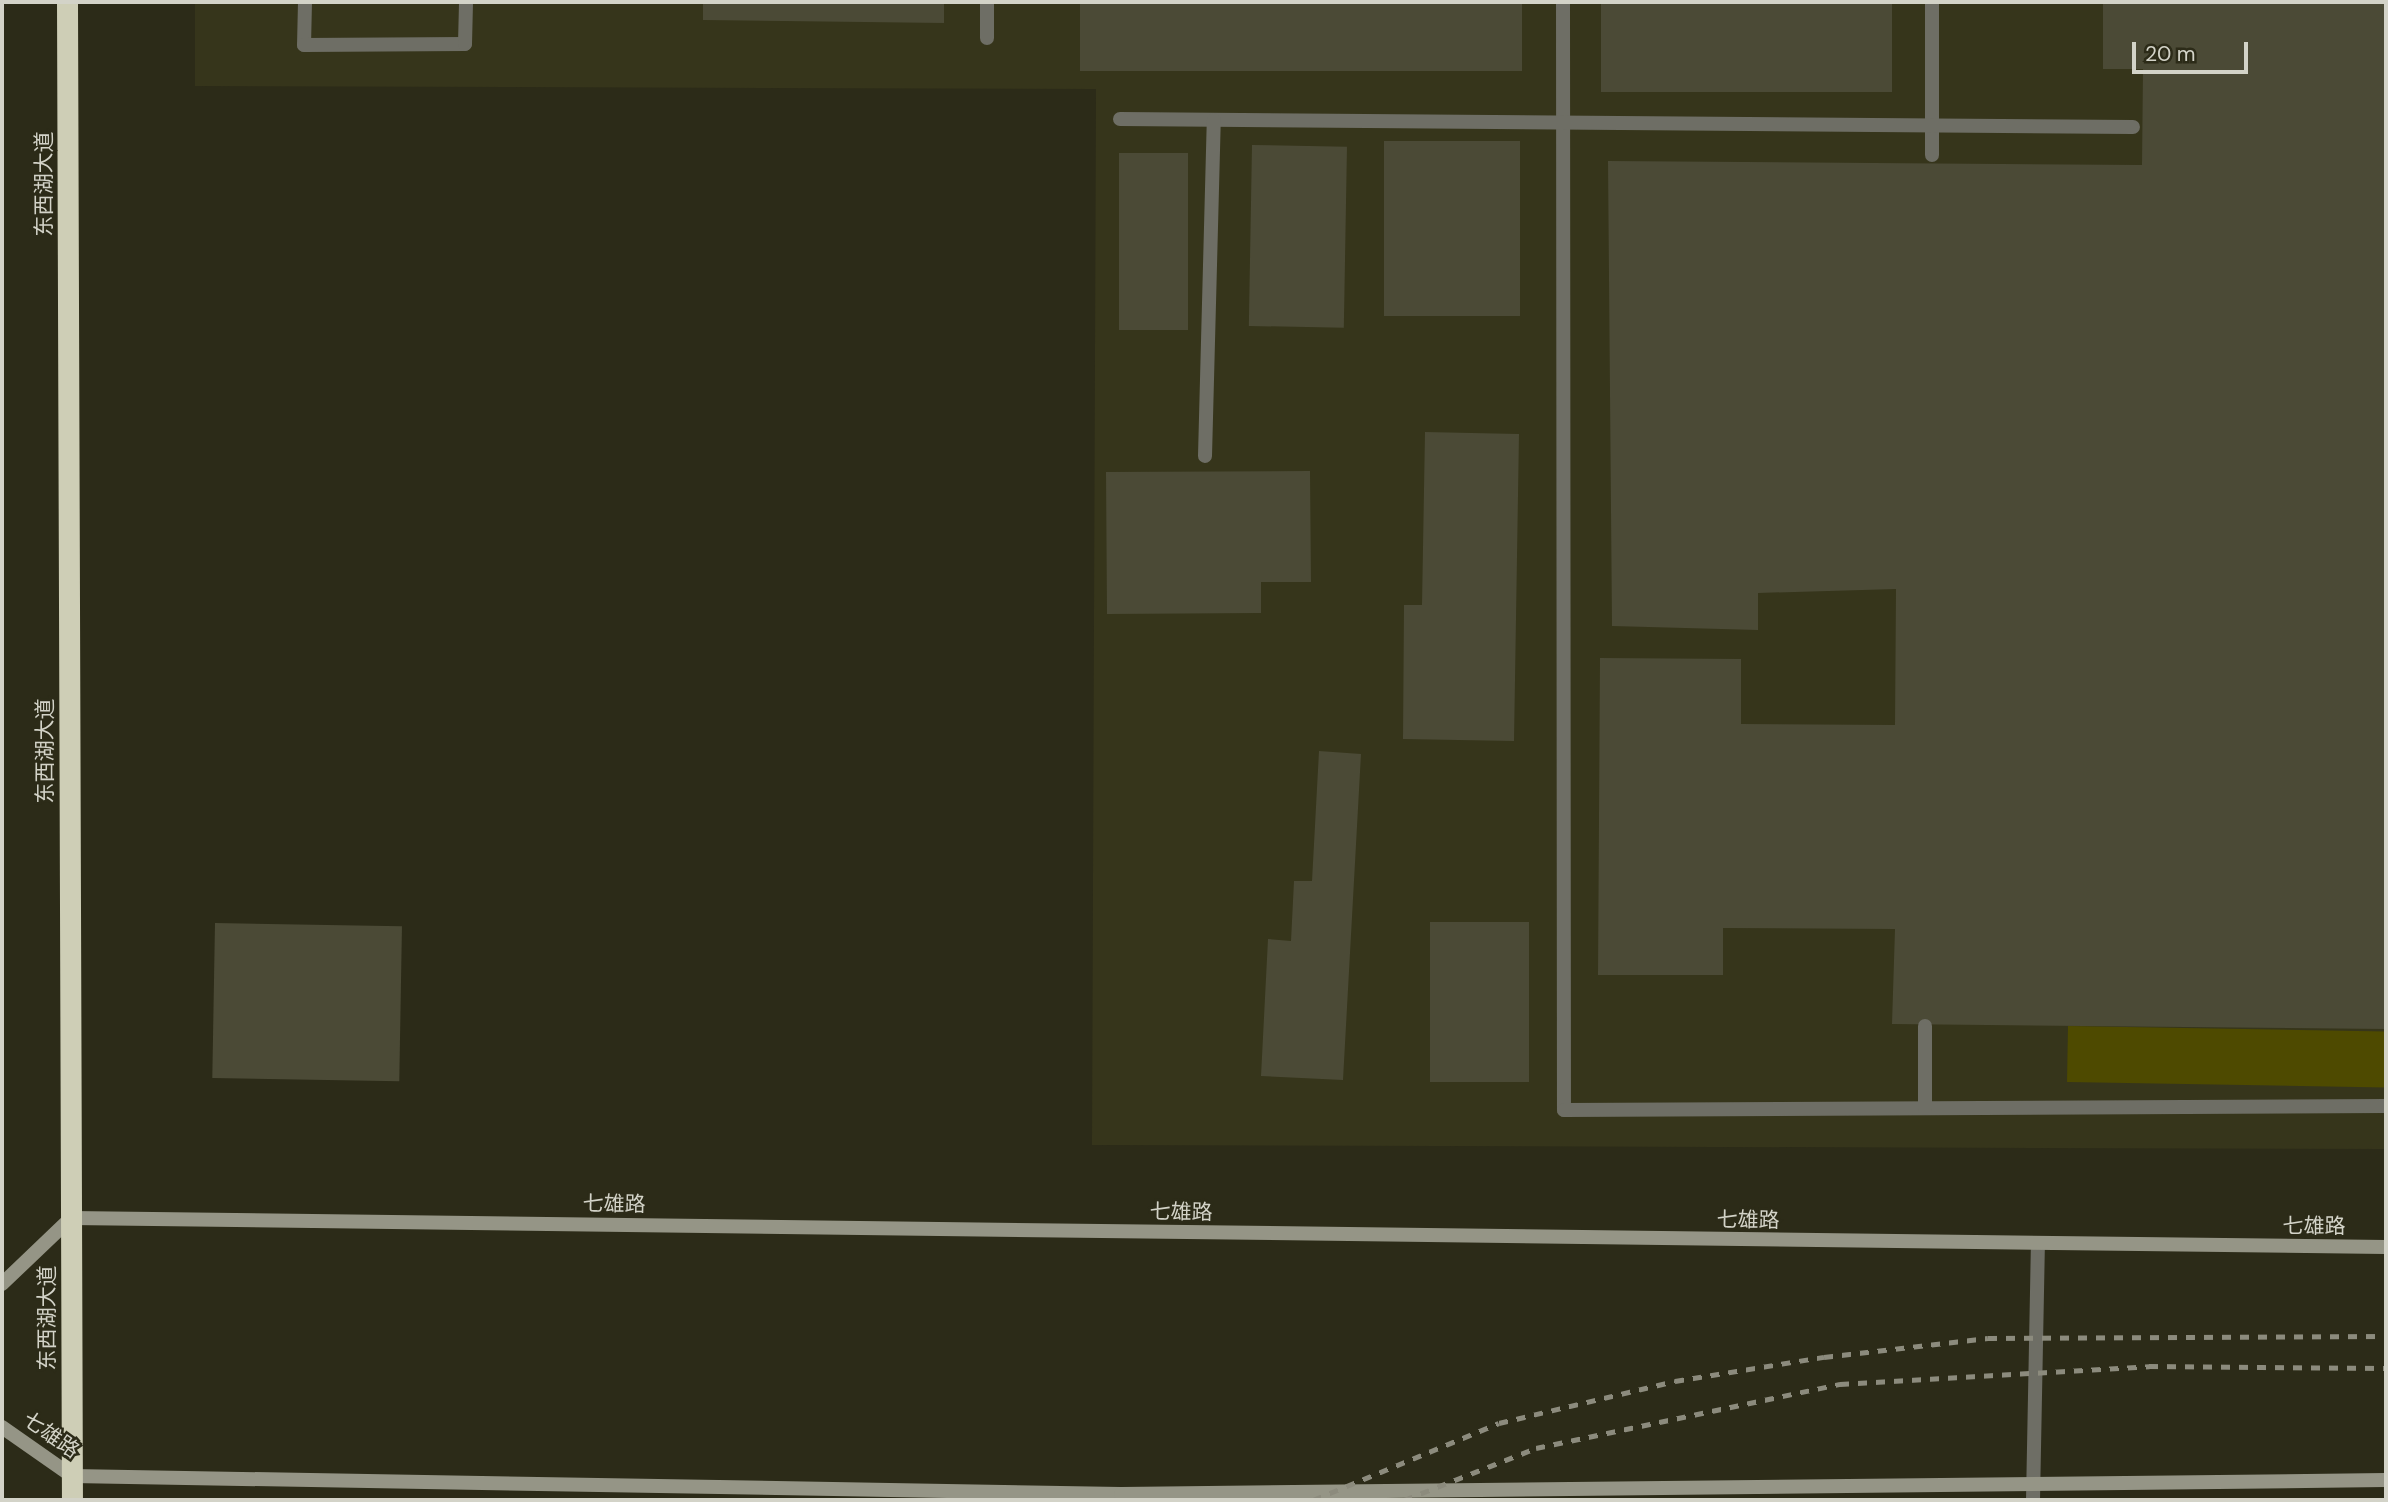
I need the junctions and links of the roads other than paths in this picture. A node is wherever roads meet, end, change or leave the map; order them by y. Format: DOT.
graph roads {
  1 [pos="68,2"];
  2 [pos="305,2"];
  3 [pos="466,2"];
  4 [pos="987,2"];
  5 [pos="1563,2"];
  6 [pos="1932,2"];
  7 [pos="987,38"];
  8 [pos="1120,118"];
  9 [pos="1214,120"];
  10 [pos="1563,125"];
  11 [pos="1932,127"];
  12 [pos="2133,127"];
  13 [pos="1932,155"];
  14 [pos="1205,456"];
  15 [pos="1925,1026"];
  16 [pos="2386,1106"];
  17 [pos="1925,1108"];
  18 [pos="71,1218"];
  19 [pos="2038,1245"];
  20 [pos="2386,1247"];
  21 [pos="2,1284"];
  22 [pos="2,1427"];
  23 [pos="72,1476"];
  24 [pos="2386,1480"];
  25 [pos="2033,1481"];
  26 [pos="72,1500"];
  27 [pos="2033,1500"];
  1 -- 18 [label="highway, 东西湖大道"];
  2 -- 3 [label="street"];
  4 -- 7 [label="street"];
  5 -- 10 [label="street"];
  6 -- 11 [label="street"];
  8 -- 9 [label="street"];
  9 -- 10 [label="street"];
  9 -- 14 [label="street"];
  10 -- 11 [label="street"];
  10 -- 17 [label="street"];
  11 -- 12 [label="street"];
  11 -- 13 [label="street"];
  15 -- 17 [label="street"];
  16 -- 17 [label="street"];
  18 -- 19 [label="street, 七雄路"];
  18 -- 21 [label="street"];
  18 -- 23 [label="highway, 东西湖大道"];
  19 -- 20 [label="street, 七雄路"];
  19 -- 25 [label="street"];
  22 -- 23 [label="street, 七雄路"];
  23 -- 25 [label="street, 七雄路"];
  23 -- 26 [label="highway, 东西湖大道"];
  24 -- 25 [label="street, 七雄路"];
  25 -- 27 [label="street"];
}
